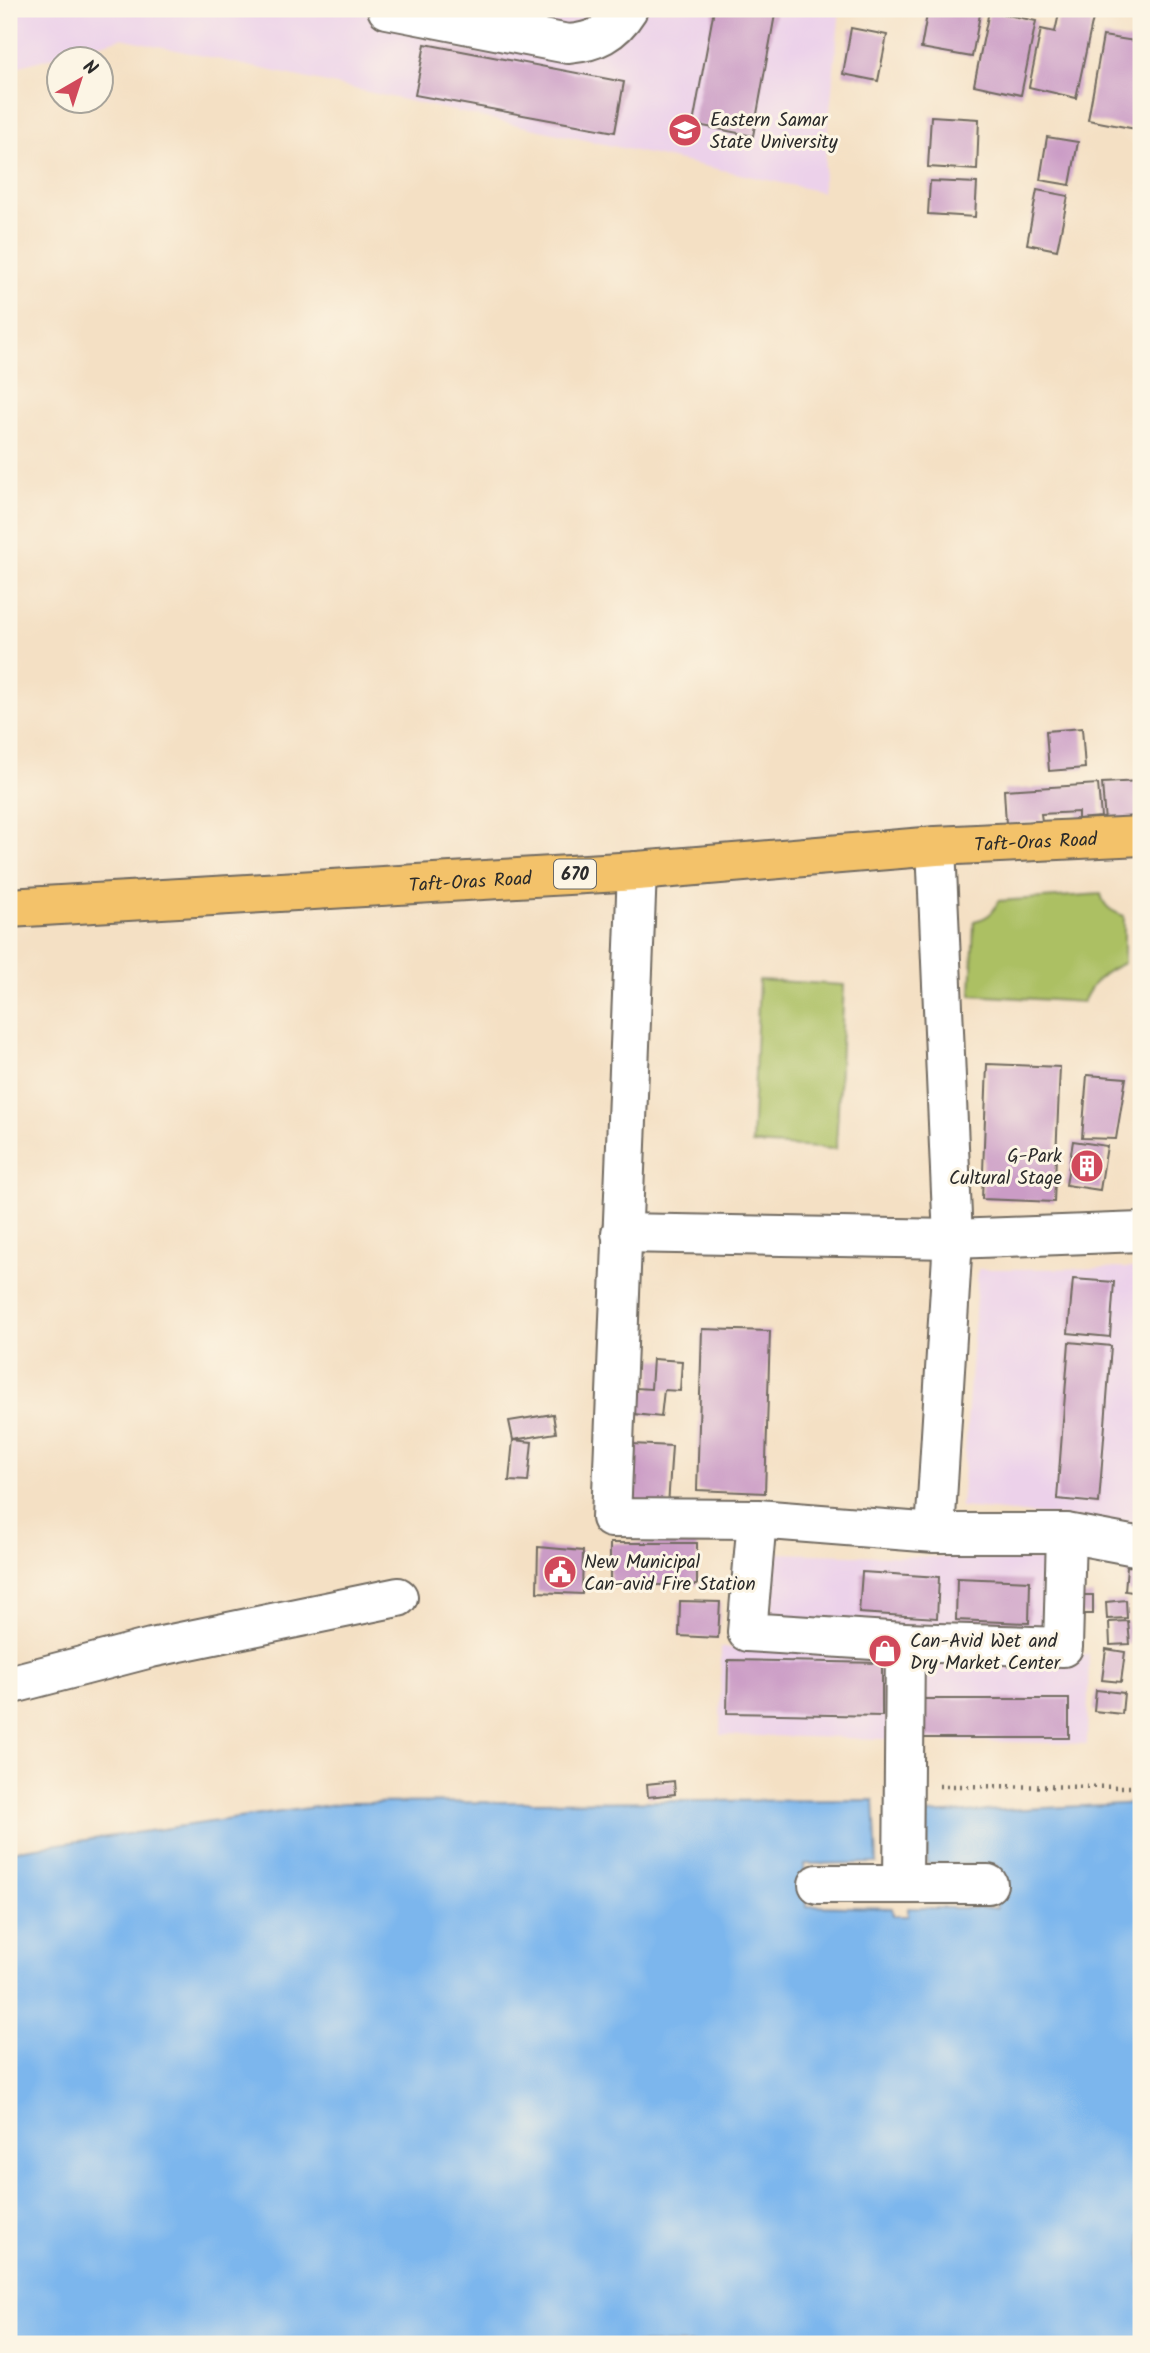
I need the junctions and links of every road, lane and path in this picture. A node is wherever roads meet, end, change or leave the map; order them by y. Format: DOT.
graph roads {
  1 [pos="387,9"];
  2 [pos="628,9"];
  3 [pos="1141,836"];
  4 [pos="936,846"];
  5 [pos="637,871"];
  6 [pos="9,908"];
  7 [pos="1141,1232"];
  8 [pos="621,1233"];
  9 [pos="953,1239"];
  10 [pos="757,1518"];
  11 [pos="935,1533"];
  12 [pos="1066,1533"];
  13 [pos="1141,1547"];
  14 [pos="398,1597"];
  15 [pos="905,1642"];
  16 [pos="9,1685"];
  17 [pos="905,1786"];
  18 [pos="1141,1787"];
  19 [pos="818,1884"];
  20 [pos="903,1884"];
  21 [pos="988,1884"];
  1 -- 2 [label="street"];
  3 -- 4 [label="main road, Taft-Oras Road / 670"];
  4 -- 5 [label="main road, Taft-Oras Road / 670"];
  4 -- 9 [label="street"];
  5 -- 6 [label="main road, Taft-Oras Road / 670"];
  5 -- 8 [label="street"];
  7 -- 9 [label="street"];
  8 -- 9 [label="street"];
  8 -- 10 [label="street"];
  9 -- 11 [label="street"];
  10 -- 11 [label="street"];
  10 -- 15 [label="street"];
  11 -- 12 [label="street"];
  12 -- 13 [label="street"];
  12 -- 15 [label="street"];
  14 -- 16 [label="street"];
  15 -- 17 [label="street"];
  17 -- 18 [label="path"];
  17 -- 20 [label="street"];
  19 -- 20 [label="street"];
  20 -- 21 [label="street"];
}
